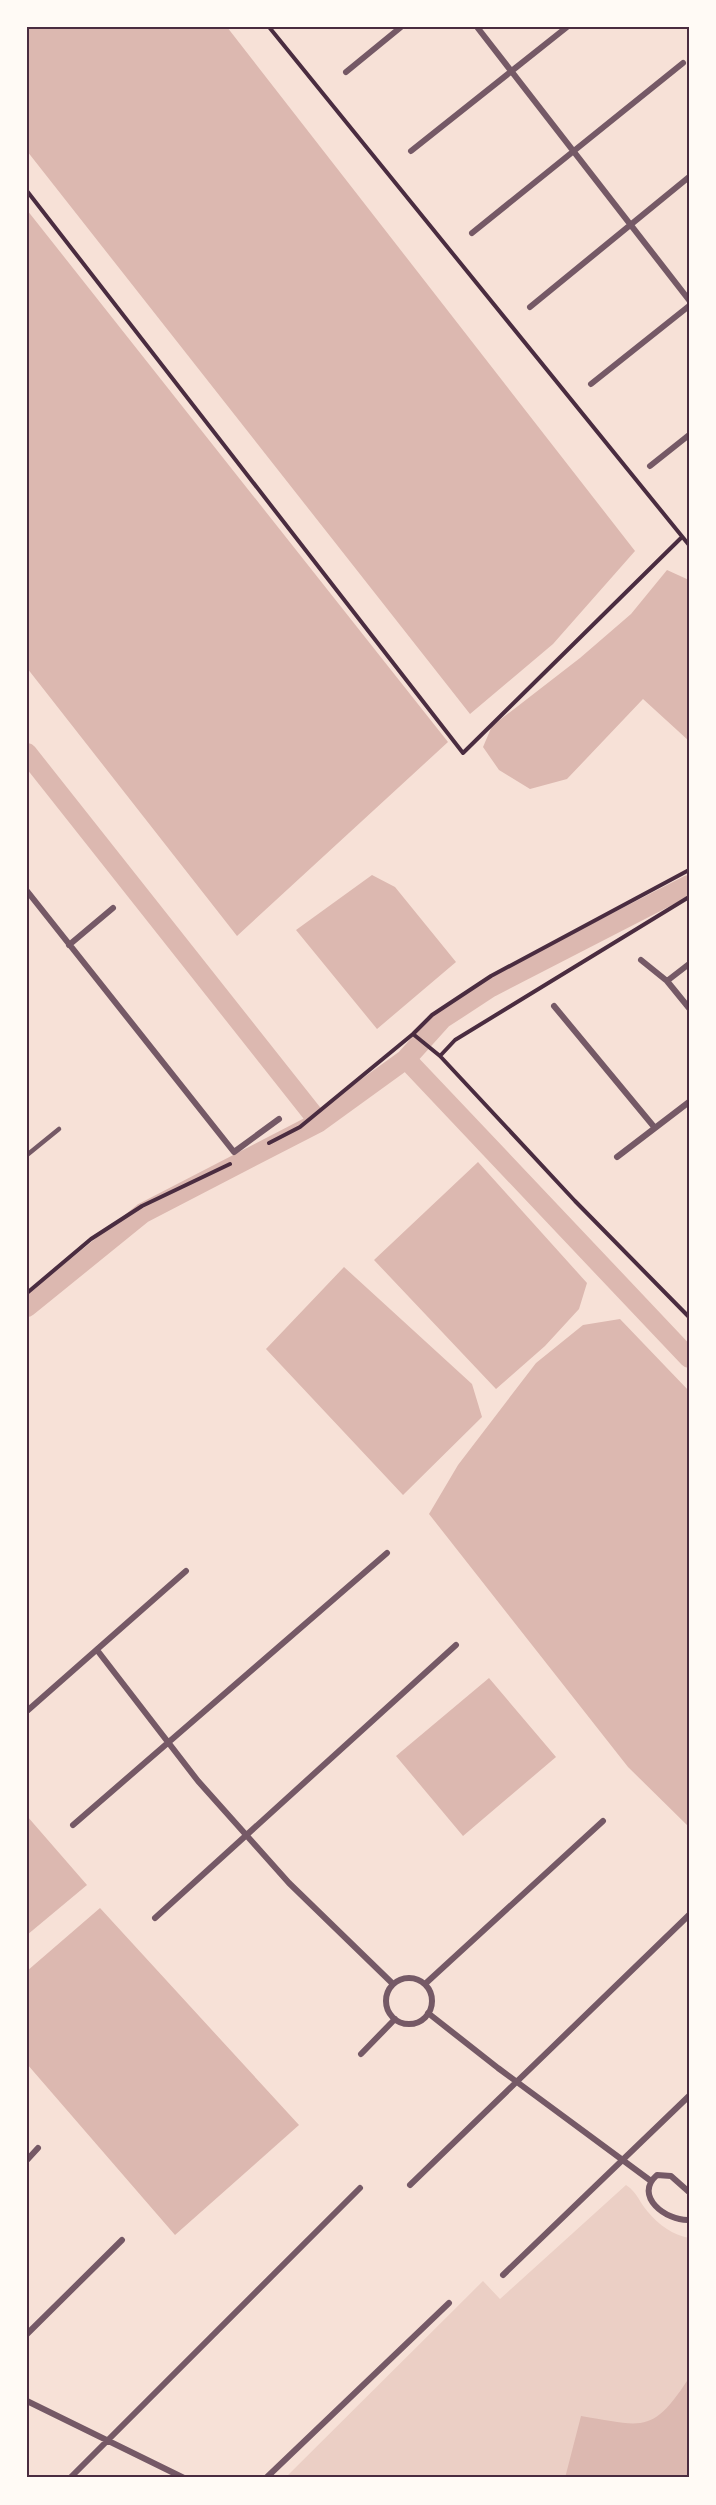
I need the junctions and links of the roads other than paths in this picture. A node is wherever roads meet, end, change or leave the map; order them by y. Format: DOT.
graph roads {
  1 [pos="401,27"];
  2 [pos="477,27"];
  3 [pos="567,27"];
  4 [pos="683,63"];
  5 [pos="512,71"];
  6 [pos="346,72"];
  7 [pos="411,151"];
  8 [pos="574,151"];
  9 [pos="689,177"];
  10 [pos="631,225"];
  11 [pos="472,233"];
  12 [pos="689,300"];
  13 [pos="689,306"];
  14 [pos="530,307"];
  15 [pos="591,384"];
  16 [pos="689,435"];
  17 [pos="650,466"];
  18 [pos="27,891"];
  19 [pos="113,908"];
  20 [pos="69,945"];
  21 [pos="641,960"];
  22 [pos="689,964"];
  23 [pos="667,981"];
  24 [pos="554,1006"];
  25 [pos="689,1008"];
  26 [pos="689,1102"];
  27 [pos="279,1119"];
  28 [pos="655,1128"];
  29 [pos="59,1129"];
  30 [pos="27,1155"];
  31 [pos="616,1157"];
  32 [pos="387,1553"];
  33 [pos="186,1571"];
  34 [pos="456,1645"];
  35 [pos="97,1650"];
  36 [pos="27,1712"];
  37 [pos="168,1742"];
  38 [pos="603,1821"];
  39 [pos="73,1825"];
  40 [pos="246,1835"];
  41 [pos="689,1915"];
  42 [pos="155,1918"];
  43 [pos="393,1984"];
  44 [pos="425,1984"];
  45 [pos="428,2013"];
  46 [pos="395,2019"];
  47 [pos="361,2054"];
  48 [pos="516,2082"];
  49 [pos="689,2096"];
  50 [pos="38,2148"];
  51 [pos="27,2160"];
  52 [pos="623,2160"];
  53 [pos="651,2181"];
  54 [pos="410,2185"];
  55 [pos="360,2188"];
  56 [pos="689,2193"];
  57 [pos="689,2220"];
  58 [pos="122,2240"];
  59 [pos="503,2275"];
  60 [pos="449,2303"];
  61 [pos="27,2334"];
  62 [pos="27,2401"];
  63 [pos="107,2442"];
  64 [pos="70,2478"];
  65 [pos="184,2478"];
  66 [pos="266,2478"];
  1 -- 6 [label="street"];
  2 -- 5 [label="street"];
  3 -- 5 [label="street"];
  4 -- 8 [label="street"];
  5 -- 7 [label="street"];
  5 -- 8 [label="street"];
  8 -- 10 [label="street"];
  8 -- 11 [label="street"];
  9 -- 10 [label="street"];
  10 -- 12 [label="street"];
  10 -- 14 [label="street"];
  13 -- 15 [label="street"];
  16 -- 17 [label="street"];
  18 -- 20 [label="street"];
  19 -- 20 [label="street"];
  20 -- 27 [label="street"];
  21 -- 23 [label="street"];
  22 -- 23 [label="street"];
  23 -- 25 [label="street"];
  24 -- 28 [label="street"];
  26 -- 28 [label="street"];
  28 -- 31 [label="street"];
  29 -- 30 [label="lane"];
  32 -- 37 [label="street"];
  33 -- 35 [label="street"];
  34 -- 40 [label="street"];
  35 -- 36 [label="street"];
  35 -- 37 [label="street"];
  37 -- 39 [label="street"];
  37 -- 40 [label="street"];
  38 -- 44 [label="street"];
  40 -- 42 [label="street"];
  40 -- 43 [label="street"];
  41 -- 48 [label="street"];
  43 -- 44 [label="street"];
  43 -- 46 [label="street"];
  44 -- 45 [label="street"];
  45 -- 46 [label="street"];
  45 -- 48 [label="street"];
  46 -- 47 [label="street"];
  48 -- 52 [label="street"];
  48 -- 54 [label="street"];
  49 -- 52 [label="street"];
  50 -- 51 [label="street"];
  52 -- 53 [label="street"];
  52 -- 59 [label="street"];
  53 -- 56 [label="street"];
  53 -- 57 [label="street"];
  55 -- 63 [label="street"];
  58 -- 61 [label="street"];
  60 -- 66 [label="street"];
  62 -- 63 [label="street"];
  63 -- 64 [label="street"];
  63 -- 65 [label="street"];
}
